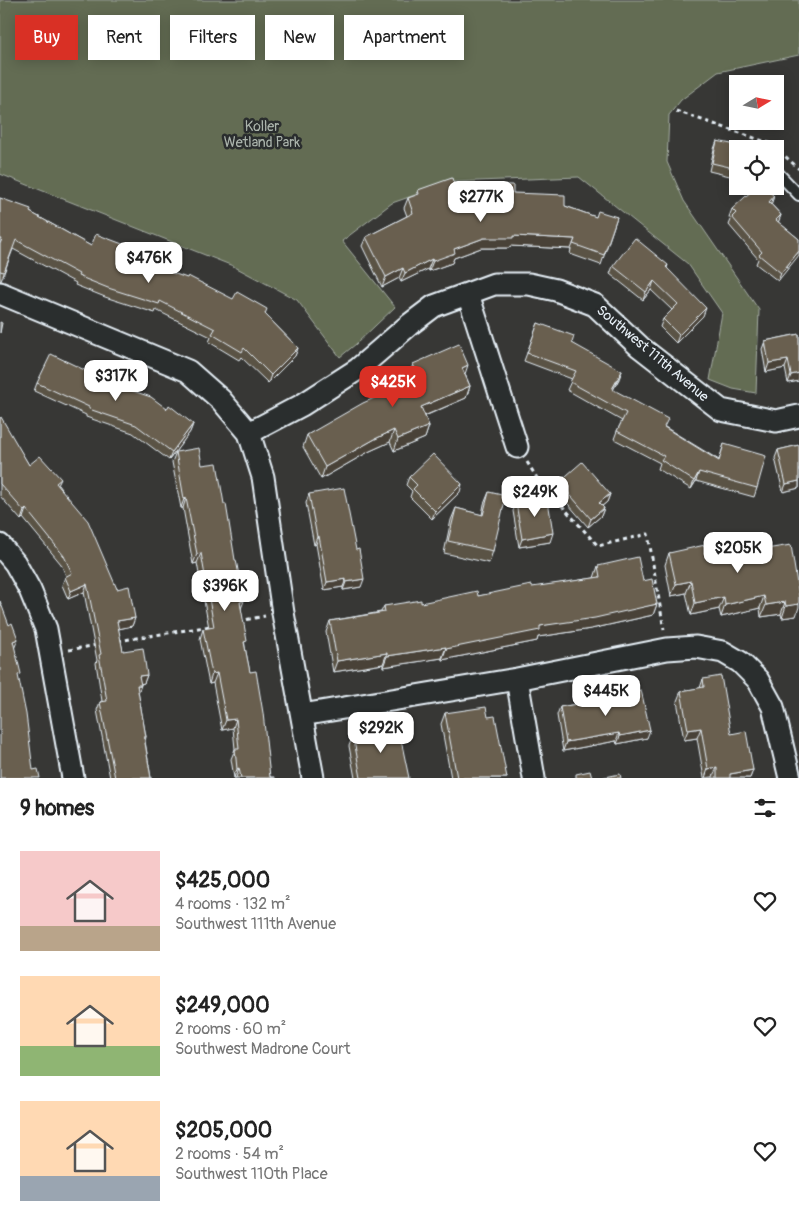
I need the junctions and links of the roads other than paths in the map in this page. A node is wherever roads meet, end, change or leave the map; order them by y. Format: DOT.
graph roads {
  1 [pos="784,179"];
  2 [pos="799,195"];
  3 [pos="0,293"];
  4 [pos="468,294"];
  5 [pos="799,416"];
  6 [pos="250,433"];
  7 [pos="517,447"];
  8 [pos="0,544"];
  9 [pos="517,679"];
  10 [pos="302,716"];
  11 [pos="73,778"];
  12 [pos="313,778"];
  13 [pos="534,778"];
  14 [pos="790,778"];
  1 -- 2 [label="lane"];
  3 -- 6 [label="street"];
  4 -- 5 [label="street, Southwest 111th Avenue"];
  4 -- 6 [label="street, Southwest 111th Avenue"];
  4 -- 7 [label="street"];
  6 -- 10 [label="street"];
  8 -- 11 [label="street"];
  9 -- 10 [label="street"];
  9 -- 13 [label="street"];
  9 -- 14 [label="street"];
  10 -- 12 [label="street"];
}
